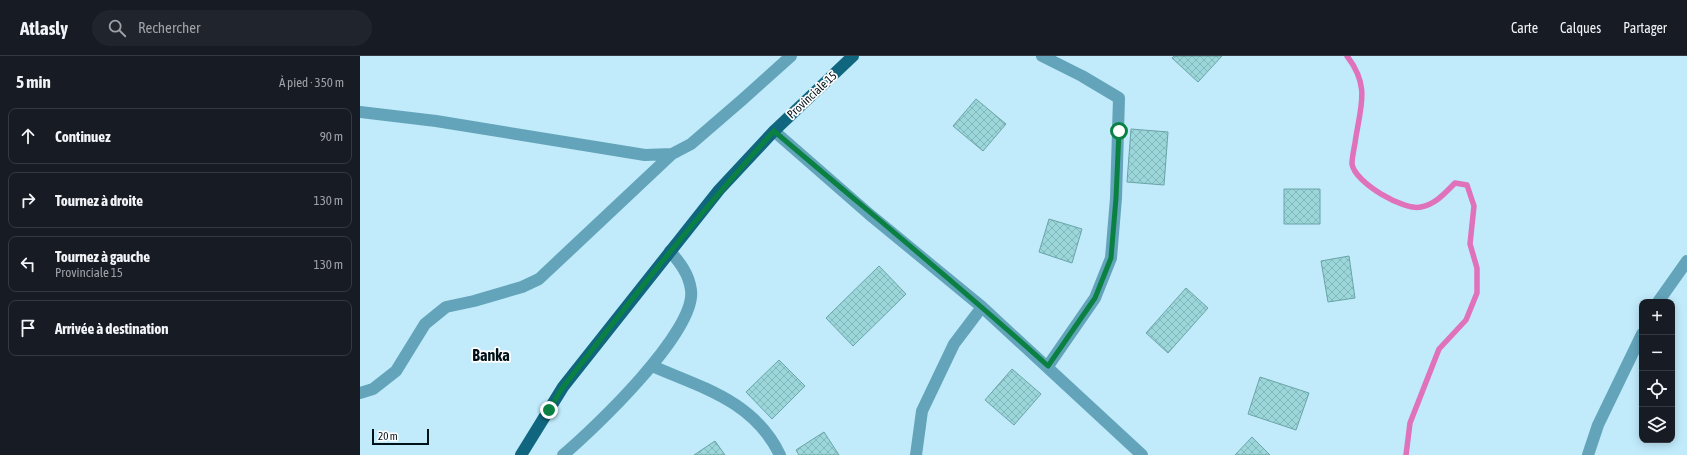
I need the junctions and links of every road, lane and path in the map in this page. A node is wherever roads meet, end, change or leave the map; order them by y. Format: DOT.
graph roads {
  1 [pos="791,56"];
  2 [pos="853,56"];
  3 [pos="1042,56"];
  4 [pos="360,112"];
  5 [pos="774,131"];
  6 [pos="672,154"];
  7 [pos="670,251"];
  8 [pos="1687,261"];
  9 [pos="1660,299"];
  10 [pos="982,307"];
  11 [pos="1642,335"];
  12 [pos="652,366"];
  13 [pos="1048,366"];
  14 [pos="360,393"];
  15 [pos="521,455"];
  16 [pos="563,455"];
  17 [pos="780,455"];
  18 [pos="916,455"];
  19 [pos="1142,455"];
  20 [pos="1588,455"];
  1 -- 6 [label="street"];
  2 -- 5 [label="main road, Provinciale 15"];
  3 -- 13 [label="street"];
  4 -- 6 [label="street"];
  5 -- 7 [label="main road, Provinciale 15"];
  5 -- 10 [label="street"];
  6 -- 14 [label="street"];
  7 -- 12 [label="street"];
  7 -- 15 [label="main road, Provinciale 15"];
  8 -- 9 [label="street"];
  10 -- 13 [label="street"];
  10 -- 18 [label="street"];
  11 -- 20 [label="street"];
  12 -- 16 [label="street"];
  12 -- 17 [label="street"];
  13 -- 19 [label="street"];
}
